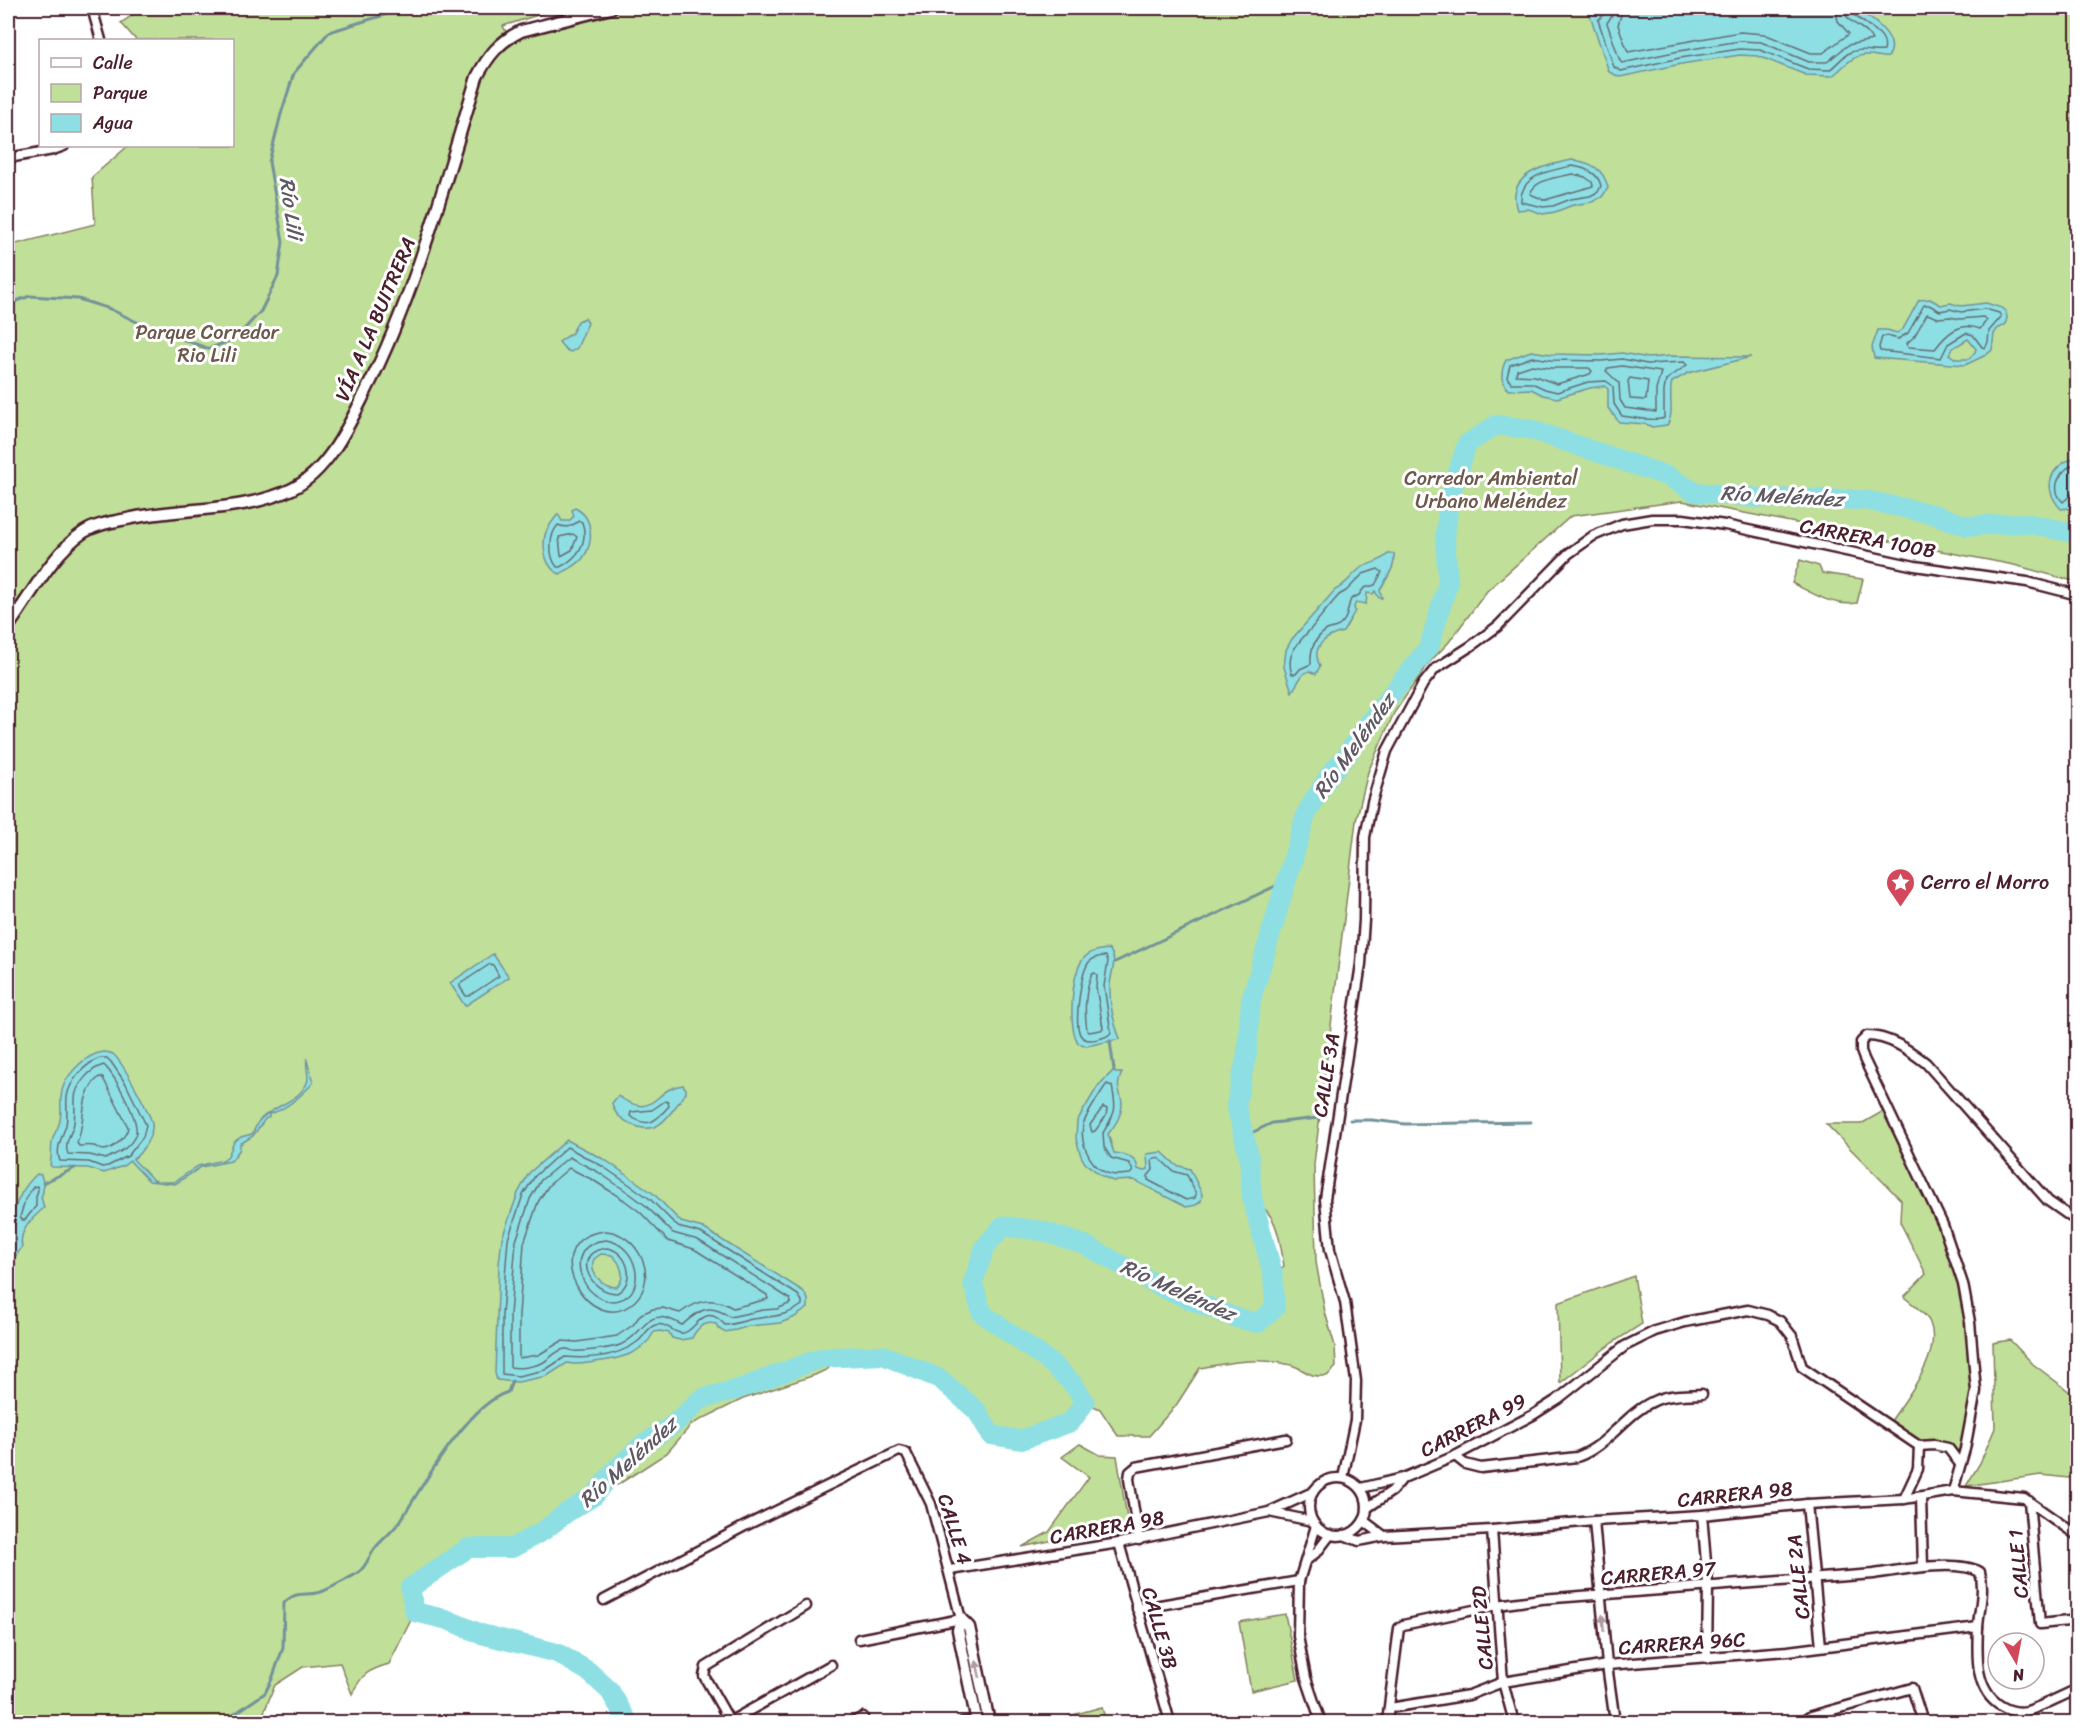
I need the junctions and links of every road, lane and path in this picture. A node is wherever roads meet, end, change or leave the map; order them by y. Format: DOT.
graph roads {
  1 [pos="93,8"];
  2 [pos="611,8"];
  3 [pos="101,39"];
  4 [pos="61,147"];
  5 [pos="8,158"];
  6 [pos="2078,595"];
  7 [pos="8,627"];
  8 [pos="1423,684"];
  9 [pos="2078,1206"];
  10 [pos="2076,1221"];
  11 [pos="1702,1394"];
  12 [pos="1286,1440"];
  13 [pos="1967,1443"];
  14 [pos="1919,1446"];
  15 [pos="1948,1448"];
  16 [pos="1455,1456"];
  17 [pos="1960,1464"];
  18 [pos="1343,1478"];
  19 [pos="1402,1478"];
  20 [pos="1361,1488"];
  21 [pos="1953,1491"];
  22 [pos="1313,1492"];
  23 [pos="1921,1497"];
  24 [pos="1904,1499"];
  25 [pos="2029,1501"];
  26 [pos="1807,1504"];
  27 [pos="1368,1508"];
  28 [pos="1269,1512"];
  29 [pos="1702,1515"];
  30 [pos="1364,1521"];
  31 [pos="1594,1521"];
  32 [pos="1314,1523"];
  33 [pos="1492,1530"];
  34 [pos="1330,1535"];
  35 [pos="1344,1535"];
  36 [pos="1384,1536"];
  37 [pos="2078,1536"];
  38 [pos="1139,1540"];
  39 [pos="1119,1544"];
  40 [pos="1307,1560"];
  41 [pos="1923,1567"];
  42 [pos="950,1570"];
  43 [pos="1814,1578"];
  44 [pos="1299,1581"];
  45 [pos="1708,1585"];
  46 [pos="1601,1595"];
  47 [pos="604,1600"];
  48 [pos="1497,1605"];
  49 [pos="806,1606"];
  50 [pos="1137,1609"];
  51 [pos="961,1619"];
  52 [pos="2078,1620"];
  53 [pos="1978,1626"];
  54 [pos="859,1639"];
  55 [pos="1821,1647"];
  56 [pos="1707,1658"];
  57 [pos="831,1665"];
  58 [pos="1607,1665"];
  59 [pos="1503,1682"];
  60 [pos="2078,1689"];
  61 [pos="1390,1708"];
  62 [pos="863,1717"];
  63 [pos="989,1720"];
  64 [pos="977,1721"];
  65 [pos="730,1722"];
  66 [pos="853,1722"];
  67 [pos="963,1722"];
  68 [pos="1170,1722"];
  69 [pos="1321,1722"];
  70 [pos="1387,1722"];
  71 [pos="1514,1722"];
  72 [pos="1615,1722"];
  73 [pos="1802,1722"];
  74 [pos="1923,1722"];
  1 -- 3 [label="street"];
  2 -- 7 [label="street, VÍA A LA BUITRERA"];
  4 -- 5 [label="street"];
  6 -- 8 [label="street, CARRERA 100B"];
  8 -- 18 [label="street, CALLE 3A"];
  9 -- 10 [label="street"];
  10 -- 13 [label="street"];
  11 -- 16 [label="street"];
  12 -- 38 [label="street"];
  13 -- 15 [label="street"];
  13 -- 17 [label="street"];
  14 -- 15 [label="street"];
  14 -- 16 [label="street, CARRERA 99"];
  14 -- 24 [label="street"];
  15 -- 17 [label="street"];
  16 -- 19 [label="street, CARRERA 99"];
  17 -- 21 [label="street"];
  18 -- 20 [label="street"];
  18 -- 22 [label="street"];
  19 -- 20 [label="street, CARRERA 99"];
  19 -- 27 [label="street, CARRERA 99"];
  20 -- 27 [label="street"];
  21 -- 23 [label="street, CARRERA 98"];
  21 -- 25 [label="street, CARRERA 98"];
  22 -- 28 [label="street, CARRERA 98"];
  22 -- 32 [label="street"];
  23 -- 24 [label="street, CARRERA 98"];
  23 -- 41 [label="street"];
  24 -- 26 [label="street, CARRERA 98"];
  25 -- 37 [label="street, CARRERA 98"];
  25 -- 52 [label="street, CALLE 1"];
  26 -- 29 [label="street, CARRERA 98"];
  26 -- 43 [label="street, CALLE 2A"];
  27 -- 30 [label="street"];
  28 -- 32 [label="street, CARRERA 98"];
  28 -- 38 [label="street, CARRERA 98"];
  29 -- 31 [label="street, CARRERA 98"];
  29 -- 45 [label="street"];
  30 -- 35 [label="street"];
  30 -- 36 [label="street"];
  31 -- 33 [label="street, CARRERA 98"];
  31 -- 46 [label="street"];
  32 -- 34 [label="street"];
  32 -- 40 [label="street"];
  33 -- 36 [label="street, CARRERA 98"];
  33 -- 48 [label="street, CALLE 2D"];
  34 -- 35 [label="street"];
  34 -- 40 [label="street"];
  35 -- 36 [label="street, CARRERA 98"];
  38 -- 39 [label="street, CARRERA 98"];
  39 -- 42 [label="street, CARRERA 98"];
  39 -- 50 [label="street, CALLE 3B"];
  40 -- 44 [label="street"];
  41 -- 43 [label="street, CARRERA 97"];
  41 -- 53 [label="street, CARRERA 97"];
  42 -- 47 [label="street, CALLE 4"];
  42 -- 51 [label="street, CALLE 4"];
  43 -- 45 [label="street, CARRERA 97"];
  43 -- 55 [label="street, CALLE 2A"];
  44 -- 50 [label="street"];
  44 -- 69 [label="street"];
  45 -- 46 [label="street, CARRERA 97"];
  45 -- 56 [label="street"];
  46 -- 48 [label="street, CARRERA 97"];
  58 -- 46 [label="street, one-way"];
  48 -- 59 [label="street, CALLE 2D"];
  48 -- 61 [label="street, CARRERA 97"];
  49 -- 65 [label="street"];
  50 -- 68 [label="street, CALLE 3B"];
  51 -- 54 [label="street"];
  63 -- 51 [label="street, CALLE 4, one-way"];
  51 -- 64 [label="street, CALLE 4"];
  53 -- 55 [label="street, CARRERA 96C"];
  53 -- 60 [label="street"];
  55 -- 56 [label="street, CARRERA 96C"];
  56 -- 58 [label="street, CARRERA 96C"];
  57 -- 65 [label="street"];
  58 -- 59 [label="street, CARRERA 96C"];
  58 -- 72 [label="street"];
  59 -- 61 [label="street, CARRERA 96C"];
  59 -- 71 [label="street, CALLE 2D"];
  61 -- 70 [label="street"];
  62 -- 66 [label="street"];
  63 -- 64 [label="street"];
  64 -- 67 [label="street"];
  73 -- 74 [label="street"];
}
